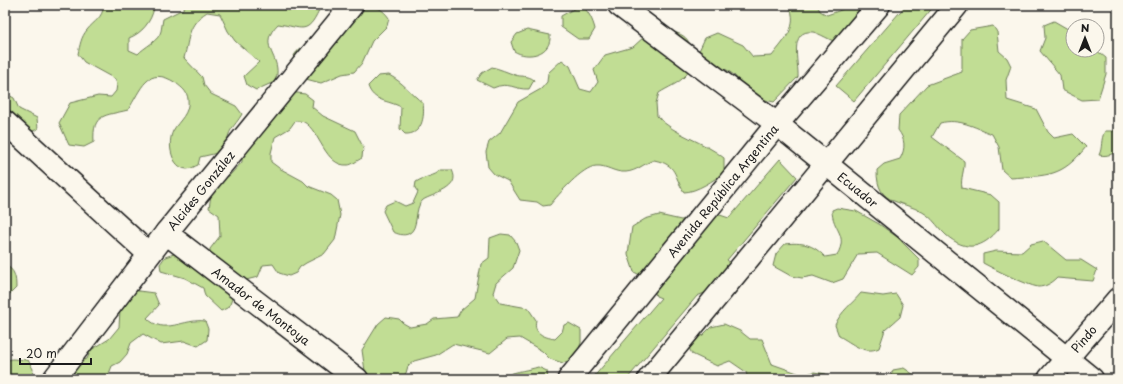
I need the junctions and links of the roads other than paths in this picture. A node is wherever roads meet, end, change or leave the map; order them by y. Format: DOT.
graph roads {
  1 [pos="352,5"];
  2 [pos="619,5"];
  3 [pos="879,5"];
  4 [pos="957,5"];
  5 [pos="5,122"];
  6 [pos="777,124"];
  7 [pos="826,163"];
  8 [pos="166,233"];
  9 [pos="150,254"];
  10 [pos="1118,299"];
  11 [pos="1067,359"];
  12 [pos="54,379"];
  13 [pos="357,379"];
  14 [pos="569,379"];
  15 [pos="649,379"];
  16 [pos="1049,379"];
  17 [pos="1092,379"];
  1 -- 8 [label="street, Alcides González"];
  2 -- 6 [label="street, Ecuador"];
  3 -- 6 [label="street, Avenida República Argentina"];
  4 -- 7 [label="street"];
  5 -- 9 [label="street"];
  6 -- 7 [label="street, Ecuador"];
  6 -- 14 [label="street, Avenida República Argentina"];
  7 -- 11 [label="street, Ecuador"];
  7 -- 15 [label="street"];
  8 -- 9 [label="street, Alcides González"];
  8 -- 13 [label="street, Amador de Montoya"];
  9 -- 12 [label="street, Alcides González"];
  10 -- 11 [label="street, Pindo"];
  11 -- 16 [label="street, Pindo"];
  11 -- 17 [label="street, Ecuador"];
}
